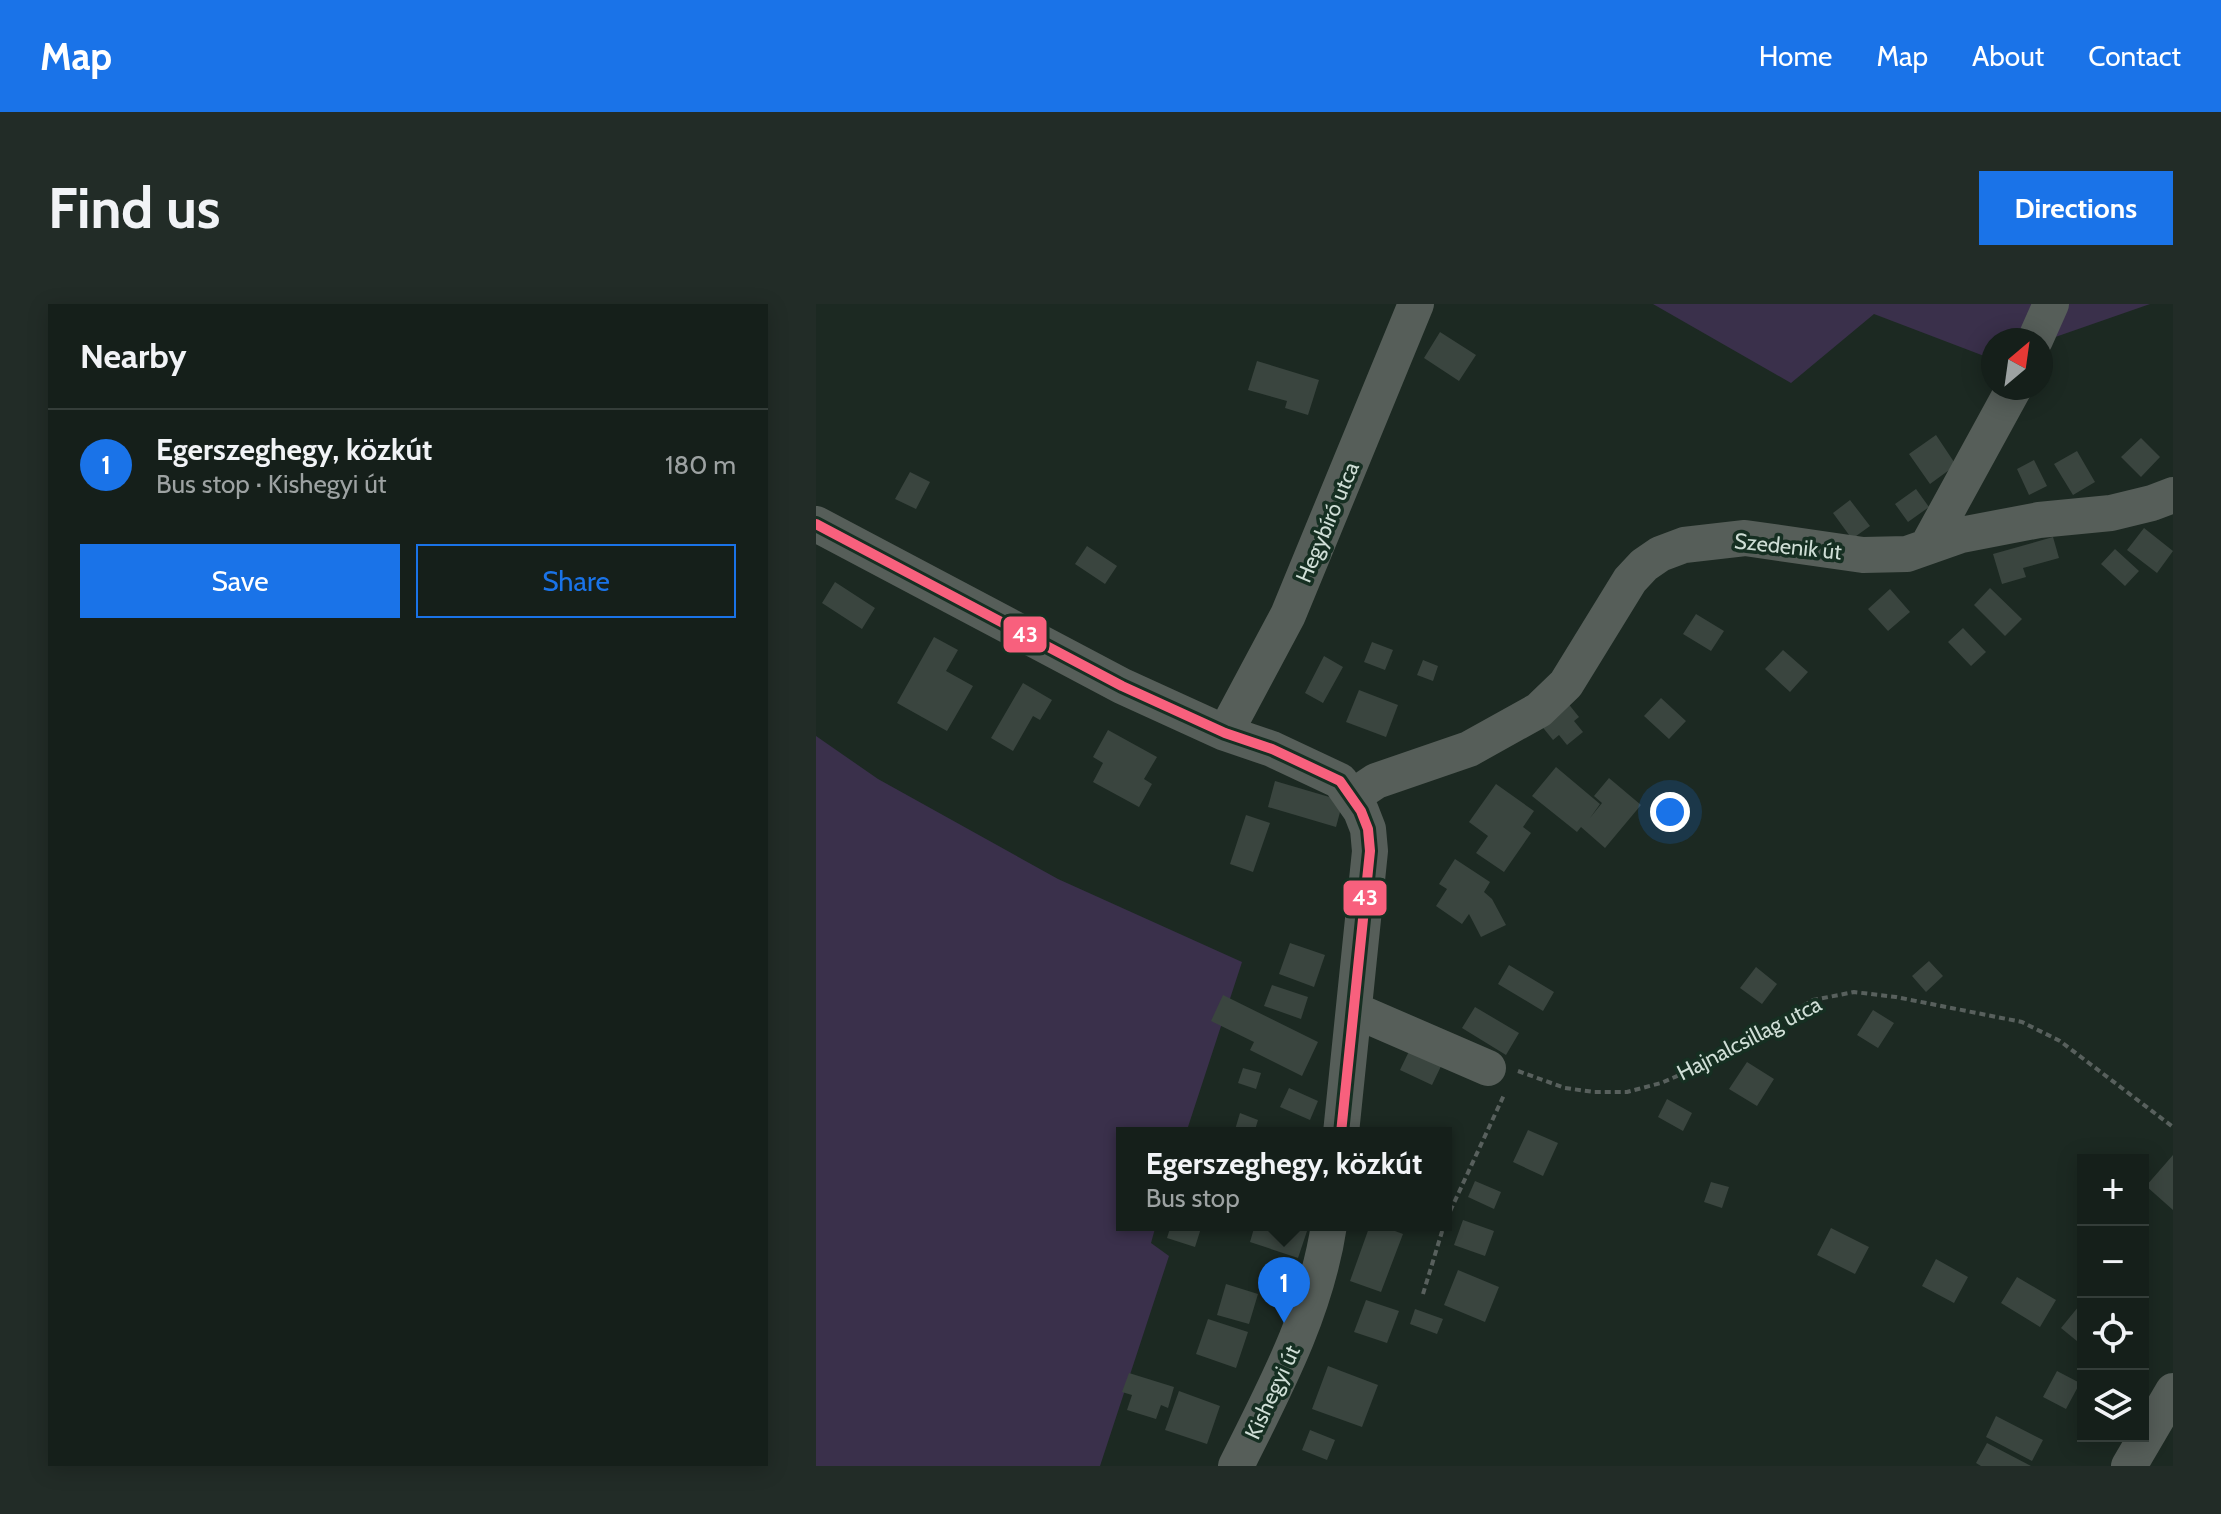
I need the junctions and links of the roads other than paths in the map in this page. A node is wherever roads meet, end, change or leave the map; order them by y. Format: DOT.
graph roads {
  1 [pos="1416,304"];
  2 [pos="2051,304"];
  3 [pos="2040,328"];
  4 [pos="2007,400"];
  5 [pos="2173,495"];
  6 [pos="816,524"];
  7 [pos="1927,547"];
  8 [pos="1225,733"];
  9 [pos="1352,797"];
  10 [pos="1354,1010"];
  11 [pos="1488,1068"];
  12 [pos="1342,1127"];
  13 [pos="1328,1231"];
  14 [pos="2173,1391"];
  15 [pos="1236,1466"];
  16 [pos="2129,1466"];
  1 -- 8 [label="street, Hegybíró utca"];
  2 -- 3 [label="street"];
  4 -- 7 [label="street"];
  5 -- 7 [label="street, Szedenik út"];
  6 -- 8 [label="street"];
  7 -- 9 [label="street, Szedenik út"];
  8 -- 9 [label="street"];
  9 -- 10 [label="street"];
  10 -- 11 [label="street"];
  10 -- 12 [label="street"];
  13 -- 15 [label="street, Kishegyi út"];
  14 -- 16 [label="street"];
}
